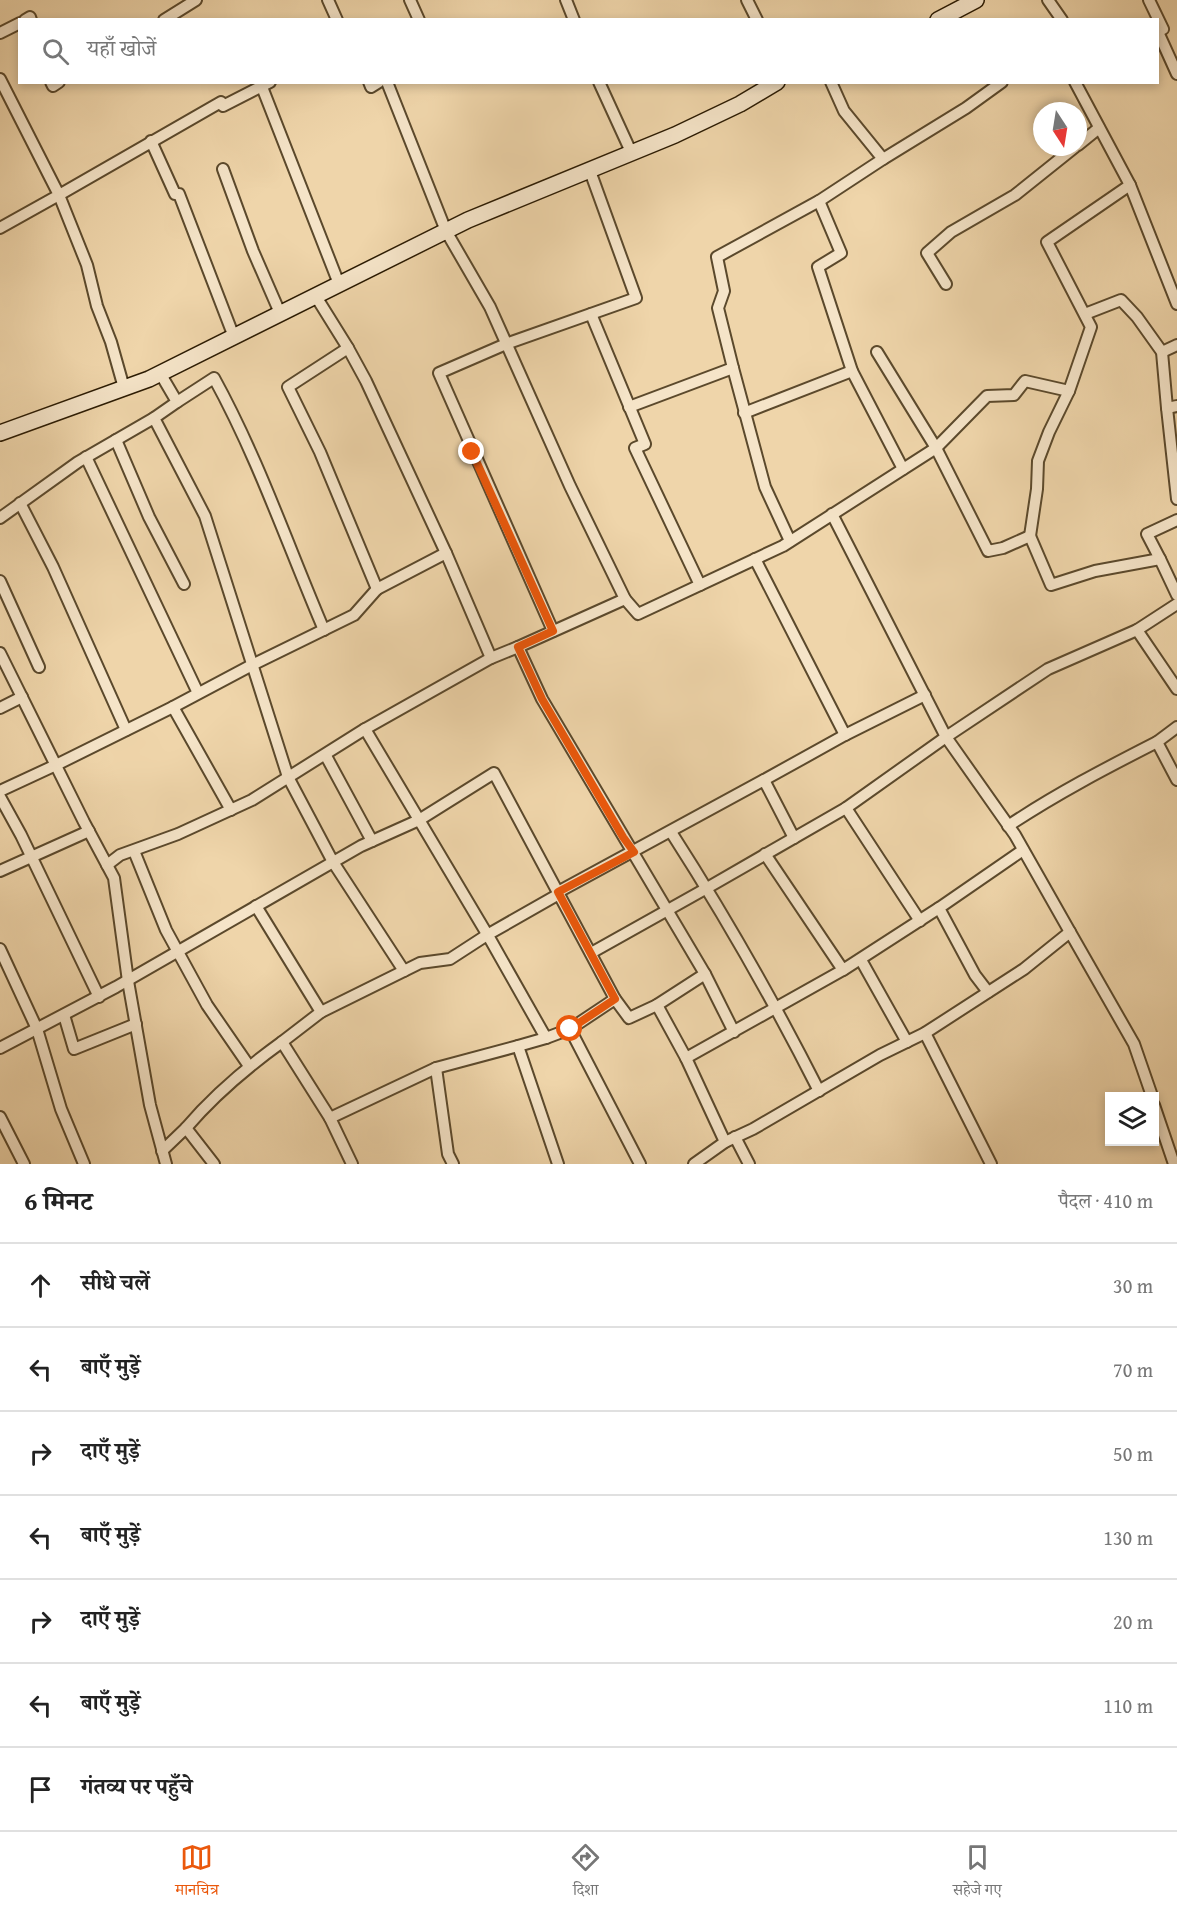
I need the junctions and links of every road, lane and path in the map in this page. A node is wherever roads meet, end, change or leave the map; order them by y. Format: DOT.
graph roads {
  1 [pos="196,0"];
  2 [pos="328,0"];
  3 [pos="410,0"];
  4 [pos="566,0"];
  5 [pos="747,0"];
  6 [pos="976,0"];
  7 [pos="1048,0"];
  8 [pos="1149,0"];
  9 [pos="167,18"];
  10 [pos="336,18"];
  11 [pos="418,18"];
  12 [pos="573,18"];
  13 [pos="756,18"];
  14 [pos="942,18"];
  15 [pos="1061,18"];
  16 [pos="1158,18"];
  17 [pos="18,23"];
  18 [pos="0,33"];
  19 [pos="1159,34"];
  20 [pos="1177,74"];
  21 [pos="0,79"];
  22 [pos="388,84"];
  23 [pos="600,84"];
  24 [pos="774,84"];
  25 [pos="832,84"];
  26 [pos="999,84"];
  27 [pos="1076,84"];
  28 [pos="266,85"];
  29 [pos="1099,128"];
  30 [pos="1087,138"];
  31 [pos="151,141"];
  32 [pos="632,154"];
  33 [pos="1064,156"];
  34 [pos="883,159"];
  35 [pos="223,169"];
  36 [pos="590,171"];
  37 [pos="1130,185"];
  38 [pos="58,195"];
  39 [pos="819,201"];
  40 [pos="0,228"];
  41 [pos="446,231"];
  42 [pos="339,284"];
  43 [pos="946,284"];
  44 [pos="315,295"];
  45 [pos="1177,304"];
  46 [pos="280,313"];
  47 [pos="591,314"];
  48 [pos="1085,314"];
  49 [pos="234,337"];
  50 [pos="506,344"];
  51 [pos="1177,345"];
  52 [pos="348,348"];
  53 [pos="877,352"];
  54 [pos="1162,352"];
  55 [pos="733,368"];
  56 [pos="852,371"];
  57 [pos="160,373"];
  58 [pos="124,388"];
  59 [pos="1069,391"];
  60 [pos="177,402"];
  61 [pos="629,407"];
  62 [pos="1172,407"];
  63 [pos="744,413"];
  64 [pos="154,418"];
  65 [pos="0,433"];
  66 [pos="116,440"];
  67 [pos="936,448"];
  68 [pos="86,457"];
  69 [pos="903,468"];
  70 [pos="1177,499"];
  71 [pos="20,503"];
  72 [pos="832,514"];
  73 [pos="0,518"];
  74 [pos="1177,520"];
  75 [pos="1030,536"];
  76 [pos="790,542"];
  77 [pos="446,553"];
  78 [pos="755,559"];
  79 [pos="1160,559"];
  80 [pos="0,581"];
  81 [pos="184,584"];
  82 [pos="700,585"];
  83 [pos="377,589"];
  84 [pos="1177,595"];
  85 [pos="625,599"];
  86 [pos="1177,604"];
  87 [pos="324,630"];
  88 [pos="1137,630"];
  89 [pos="553,631"];
  90 [pos="518,647"];
  91 [pos="0,653"];
  92 [pos="491,658"];
  93 [pos="252,665"];
  94 [pos="39,667"];
  95 [pos="1177,689"];
  96 [pos="198,693"];
  97 [pos="925,695"];
  98 [pos="22,697"];
  99 [pos="173,707"];
  100 [pos="0,708"];
  101 [pos="1177,727"];
  102 [pos="365,729"];
  103 [pos="126,730"];
  104 [pos="844,735"];
  105 [pos="946,737"];
  106 [pos="1156,742"];
  107 [pos="326,756"];
  108 [pos="56,765"];
  109 [pos="288,777"];
  110 [pos="764,780"];
  111 [pos="1177,780"];
  112 [pos="0,790"];
  113 [pos="0,797"];
  114 [pos="846,808"];
  115 [pos="231,810"];
  116 [pos="418,820"];
  117 [pos="1008,826"];
  118 [pos="89,831"];
  119 [pos="671,832"];
  120 [pos="794,838"];
  121 [pos="372,841"];
  122 [pos="1023,850"];
  123 [pos="134,851"];
  124 [pos="634,852"];
  125 [pos="765,854"];
  126 [pos="31,857"];
  127 [pos="333,862"];
  128 [pos="107,864"];
  129 [pos="0,871"];
  130 [pos="707,888"];
  131 [pos="559,893"];
  132 [pos="256,906"];
  133 [pos="939,908"];
  134 [pos="668,909"];
  135 [pos="920,921"];
  136 [pos="1070,932"];
  137 [pos="487,935"];
  138 [pos="0,949"];
  139 [pos="178,952"];
  140 [pos="591,952"];
  141 [pos="861,960"];
  142 [pos="843,970"];
  143 [pos="404,972"];
  144 [pos="705,974"];
  145 [pos="128,981"];
  146 [pos="988,992"];
  147 [pos="99,997"];
  148 [pos="615,999"];
  149 [pos="657,1005"];
  150 [pos="777,1008"];
  151 [pos="321,1012"];
  152 [pos="64,1015"];
  153 [pos="136,1024"];
  154 [pos="37,1029"];
  155 [pos="570,1029"];
  156 [pos="734,1032"];
  157 [pos="925,1034"];
  158 [pos="546,1038"];
  159 [pos="282,1042"];
  160 [pos="907,1042"];
  161 [pos="518,1046"];
  162 [pos="0,1048"];
  163 [pos="686,1058"];
  164 [pos="249,1066"];
  165 [pos="436,1068"];
  166 [pos="819,1091"];
  167 [pos="1151,1092"];
  168 [pos="1159,1117"];
  169 [pos="330,1118"];
  170 [pos="2,1124"];
  171 [pos="186,1128"];
  172 [pos="730,1139"];
  173 [pos="162,1151"];
  174 [pos="24,1164"];
  175 [pos="84,1164"];
  176 [pos="166,1164"];
  177 [pos="214,1164"];
  178 [pos="352,1164"];
  179 [pos="453,1164"];
  180 [pos="558,1164"];
  181 [pos="640,1164"];
  182 [pos="694,1164"];
  183 [pos="749,1164"];
  184 [pos="991,1164"];
  185 [pos="1174,1164"];
  1 -- 9 [label="street"];
  2 -- 10 [label="street"];
  3 -- 11 [label="street"];
  4 -- 12 [label="street"];
  5 -- 13 [label="street"];
  6 -- 14 [label="street"];
  7 -- 15 [label="street"];
  8 -- 16 [label="street"];
  17 -- 18 [label="street"];
  19 -- 20 [label="street"];
  21 -- 38 [label="street"];
  22 -- 41 [label="street"];
  23 -- 32 [label="street"];
  24 -- 32 [label="street"];
  25 -- 34 [label="street"];
  26 -- 34 [label="street"];
  27 -- 29 [label="street"];
  28 -- 31 [label="street"];
  28 -- 42 [label="street"];
  29 -- 30 [label="street"];
  29 -- 37 [label="street"];
  31 -- 38 [label="street"];
  31 -- 49 [label="street"];
  32 -- 36 [label="street"];
  33 -- 43 [label="street"];
  34 -- 39 [label="street"];
  35 -- 46 [label="street"];
  36 -- 41 [label="street"];
  36 -- 47 [label="street"];
  37 -- 45 [label="street"];
  37 -- 48 [label="street"];
  38 -- 40 [label="street"];
  38 -- 58 [label="street"];
  39 -- 55 [label="street"];
  39 -- 56 [label="street"];
  41 -- 42 [label="street"];
  41 -- 50 [label="street"];
  42 -- 44 [label="street"];
  44 -- 46 [label="street"];
  44 -- 52 [label="street"];
  46 -- 49 [label="street"];
  47 -- 50 [label="street"];
  47 -- 61 [label="street"];
  48 -- 54 [label="street"];
  48 -- 59 [label="street"];
  49 -- 57 [label="street"];
  50 -- 85 [label="street"];
  50 -- 89 [label="street"];
  51 -- 54 [label="street"];
  52 -- 77 [label="street"];
  52 -- 83 [label="street"];
  53 -- 67 [label="street"];
  54 -- 62 [label="street"];
  55 -- 61 [label="street"];
  55 -- 63 [label="street"];
  56 -- 63 [label="street"];
  56 -- 69 [label="street"];
  57 -- 58 [label="street"];
  57 -- 60 [label="street"];
  58 -- 65 [label="street"];
  59 -- 67 [label="street"];
  59 -- 75 [label="street"];
  60 -- 64 [label="street"];
  60 -- 87 [label="street"];
  61 -- 82 [label="street"];
  62 -- 70 [label="street"];
  63 -- 76 [label="street"];
  64 -- 66 [label="street"];
  64 -- 93 [label="street"];
  66 -- 68 [label="street"];
  66 -- 81 [label="street"];
  67 -- 69 [label="street"];
  67 -- 75 [label="street"];
  68 -- 71 [label="street"];
  68 -- 96 [label="street"];
  69 -- 72 [label="street"];
  71 -- 73 [label="street"];
  71 -- 103 [label="street"];
  72 -- 76 [label="street"];
  72 -- 97 [label="street"];
  74 -- 79 [label="street"];
  75 -- 79 [label="street"];
  76 -- 78 [label="street"];
  77 -- 83 [label="street"];
  77 -- 92 [label="street"];
  78 -- 82 [label="street"];
  78 -- 104 [label="street"];
  79 -- 84 [label="street"];
  80 -- 94 [label="street"];
  82 -- 85 [label="street"];
  83 -- 87 [label="street"];
  85 -- 89 [label="street"];
  86 -- 88 [label="street"];
  87 -- 93 [label="street"];
  88 -- 95 [label="street"];
  88 -- 105 [label="street"];
  89 -- 90 [label="street"];
  90 -- 92 [label="street"];
  90 -- 124 [label="street"];
  91 -- 98 [label="street"];
  92 -- 102 [label="street"];
  93 -- 96 [label="street"];
  93 -- 109 [label="street"];
  96 -- 99 [label="street"];
  97 -- 104 [label="street"];
  97 -- 105 [label="street"];
  98 -- 100 [label="street"];
  98 -- 108 [label="street"];
  99 -- 103 [label="street"];
  99 -- 115 [label="street"];
  101 -- 106 [label="street"];
  102 -- 107 [label="street"];
  102 -- 116 [label="street"];
  103 -- 108 [label="street"];
  104 -- 110 [label="street"];
  105 -- 114 [label="street"];
  105 -- 117 [label="street"];
  106 -- 111 [label="street"];
  106 -- 117 [label="street"];
  107 -- 109 [label="street"];
  107 -- 121 [label="street"];
  108 -- 112 [label="street"];
  108 -- 118 [label="street"];
  109 -- 115 [label="street"];
  109 -- 127 [label="street"];
  110 -- 119 [label="street"];
  110 -- 120 [label="street"];
  113 -- 126 [label="street"];
  114 -- 120 [label="street"];
  114 -- 135 [label="street"];
  115 -- 123 [label="street"];
  116 -- 121 [label="street"];
  116 -- 131 [label="street"];
  116 -- 137 [label="street"];
  117 -- 122 [label="street"];
  118 -- 126 [label="street"];
  118 -- 128 [label="street"];
  119 -- 124 [label="street"];
  119 -- 130 [label="street"];
  120 -- 125 [label="street"];
  121 -- 127 [label="street"];
  122 -- 133 [label="street"];
  122 -- 136 [label="street"];
  123 -- 128 [label="street"];
  123 -- 139 [label="street"];
  124 -- 131 [label="street"];
  124 -- 134 [label="street"];
  125 -- 130 [label="street"];
  125 -- 142 [label="street"];
  126 -- 129 [label="street"];
  126 -- 147 [label="street"];
  127 -- 132 [label="street"];
  127 -- 143 [label="street"];
  128 -- 145 [label="street"];
  130 -- 134 [label="street"];
  130 -- 150 [label="street"];
  131 -- 137 [label="street"];
  131 -- 140 [label="street"];
  132 -- 139 [label="street"];
  132 -- 151 [label="street"];
  133 -- 135 [label="street"];
  133 -- 146 [label="street"];
  134 -- 140 [label="street"];
  134 -- 144 [label="street"];
  135 -- 141 [label="street"];
  136 -- 146 [label="street"];
  136 -- 167 [label="street"];
  137 -- 143 [label="street"];
  137 -- 158 [label="street"];
  138 -- 154 [label="street"];
  139 -- 145 [label="street"];
  139 -- 164 [label="street"];
  140 -- 148 [label="street"];
  141 -- 142 [label="street"];
  141 -- 160 [label="street"];
  142 -- 150 [label="street"];
  143 -- 151 [label="street"];
  144 -- 149 [label="street"];
  144 -- 156 [label="street"];
  145 -- 147 [label="street"];
  145 -- 153 [label="street"];
  146 -- 157 [label="street"];
  147 -- 152 [label="street"];
  148 -- 149 [label="street"];
  148 -- 155 [label="street"];
  149 -- 163 [label="street"];
  150 -- 156 [label="street"];
  150 -- 166 [label="street"];
  151 -- 159 [label="street"];
  152 -- 153 [label="street"];
  152 -- 154 [label="street"];
  153 -- 173 [label="street"];
  154 -- 162 [label="street"];
  154 -- 175 [label="street"];
  155 -- 158 [label="street"];
  155 -- 181 [label="street"];
  156 -- 163 [label="street"];
  157 -- 160 [label="street"];
  157 -- 184 [label="street"];
  158 -- 161 [label="street"];
  159 -- 164 [label="street"];
  159 -- 169 [label="street"];
  160 -- 166 [label="street"];
  161 -- 165 [label="street"];
  161 -- 180 [label="street"];
  163 -- 172 [label="street"];
  164 -- 171 [label="street"];
  165 -- 169 [label="street"];
  165 -- 179 [label="street"];
  166 -- 172 [label="street"];
  168 -- 185 [label="street"];
  169 -- 178 [label="street"];
  170 -- 174 [label="street"];
  171 -- 173 [label="street"];
  171 -- 177 [label="street"];
  172 -- 182 [label="street"];
  172 -- 183 [label="street"];
  173 -- 176 [label="street"];
}
